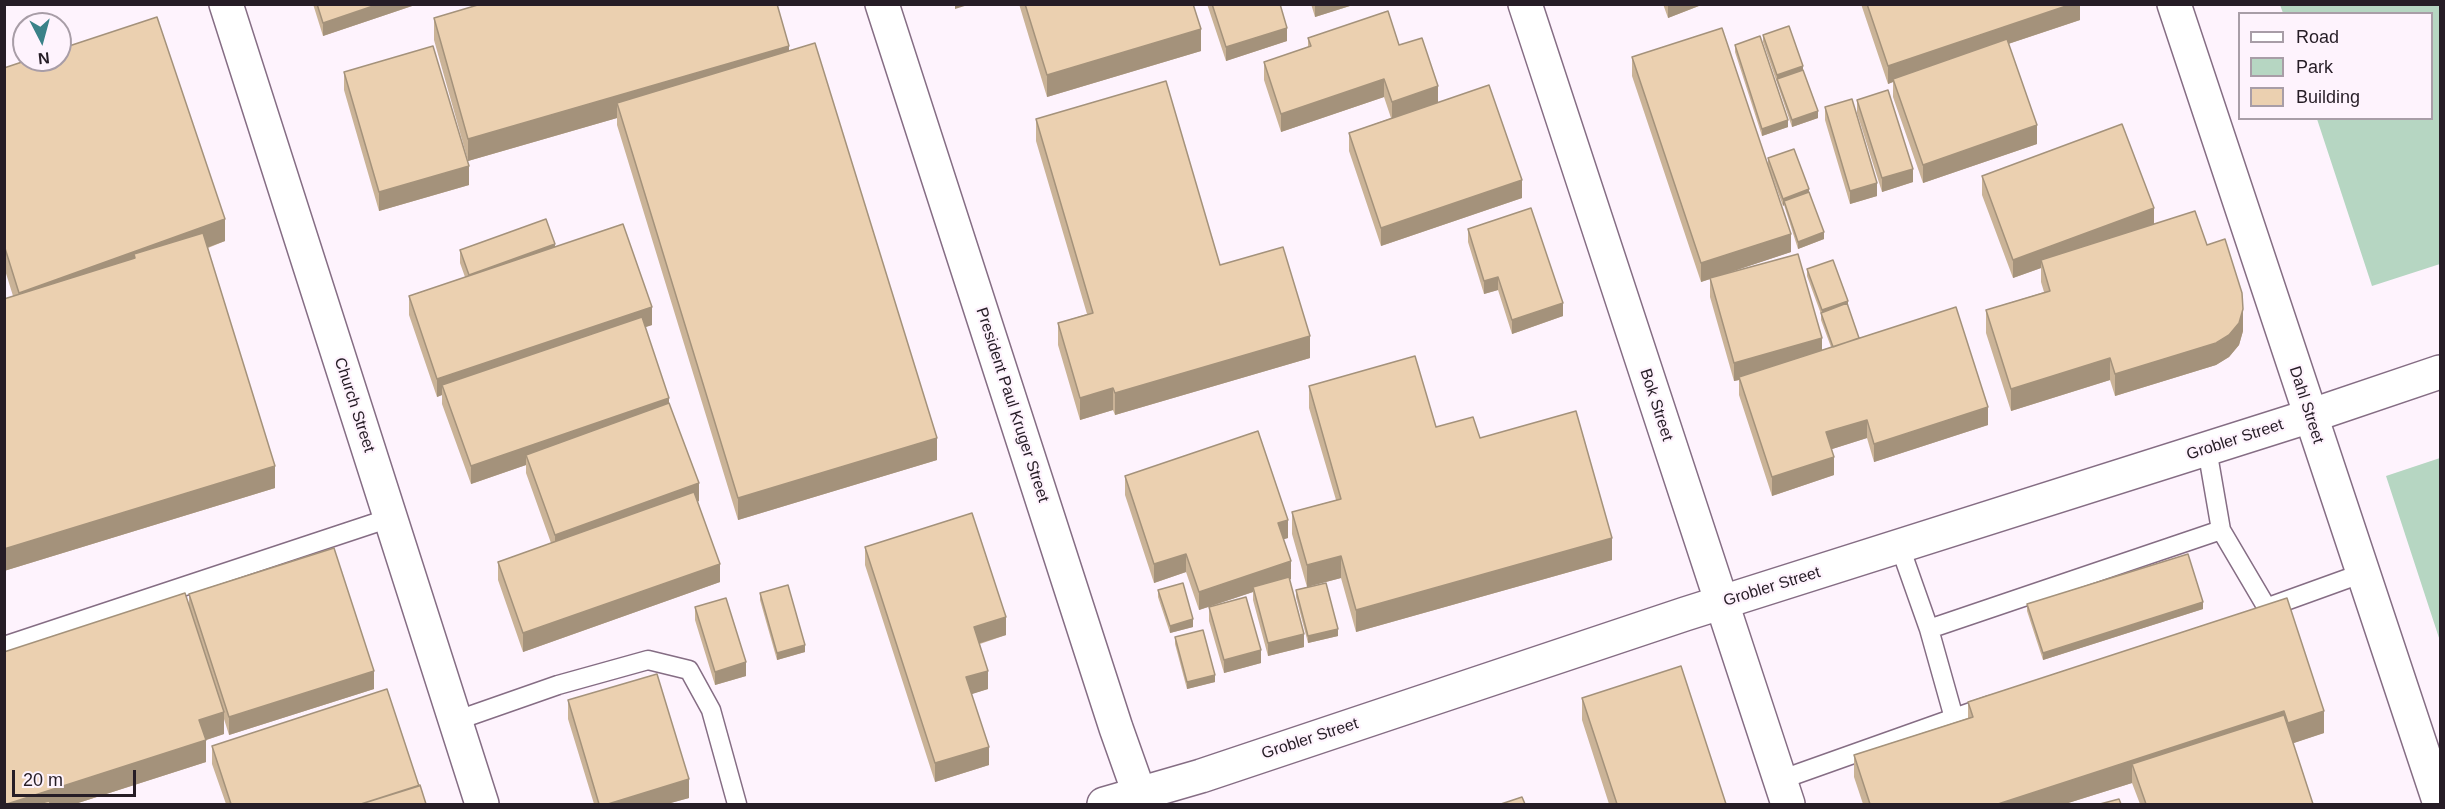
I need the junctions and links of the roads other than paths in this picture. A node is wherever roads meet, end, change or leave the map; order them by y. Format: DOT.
graph roads {
  1 [pos="226,4"];
  2 [pos="882,4"];
  3 [pos="1525,4"];
  4 [pos="2174,4"];
  5 [pos="2440,372"];
  6 [pos="2310,416"];
  7 [pos="2206,449"];
  8 [pos="390,518"];
  9 [pos="2221,530"];
  10 [pos="1900,547"];
  11 [pos="2363,573"];
  12 [pos="1722,603"];
  13 [pos="2267,608"];
  14 [pos="2245,615"];
  15 [pos="1929,629"];
  16 [pos="4,646"];
  17 [pos="2010,699"];
  18 [pos="1954,718"];
  19 [pos="455,721"];
  20 [pos="1784,792"];
  21 [pos="1141,800"];
  22 [pos="482,804"];
  23 [pos="737,804"];
  24 [pos="1104,804"];
  25 [pos="2440,804"];
  1 -- 8 [label="street, Church Street"];
  2 -- 21 [label="street, President Paul Kruger Street"];
  3 -- 12 [label="street, Bok Street"];
  4 -- 6 [label="street, Dahl Street"];
  5 -- 6 [label="street, Grobler Street"];
  6 -- 7 [label="street, Grobler Street"];
  6 -- 11 [label="street, Dahl Street"];
  7 -- 9 [label="lane"];
  7 -- 10 [label="street, Grobler Street"];
  8 -- 16 [label="lane"];
  8 -- 19 [label="street, Church Street"];
  9 -- 13 [label="lane"];
  9 -- 15 [label="lane"];
  10 -- 12 [label="street, Grobler Street"];
  10 -- 15 [label="lane"];
  11 -- 13 [label="lane"];
  11 -- 25 [label="street, Dahl Street"];
  12 -- 20 [label="street, Bok Street"];
  12 -- 21 [label="street, Grobler Street"];
  13 -- 14 [label="lane"];
  15 -- 18 [label="lane"];
  17 -- 18 [label="lane"];
  18 -- 20 [label="lane"];
  19 -- 22 [label="street, Church Street"];
  19 -- 23 [label="lane"];
  21 -- 24 [label="street, Grobler Street"];
}
